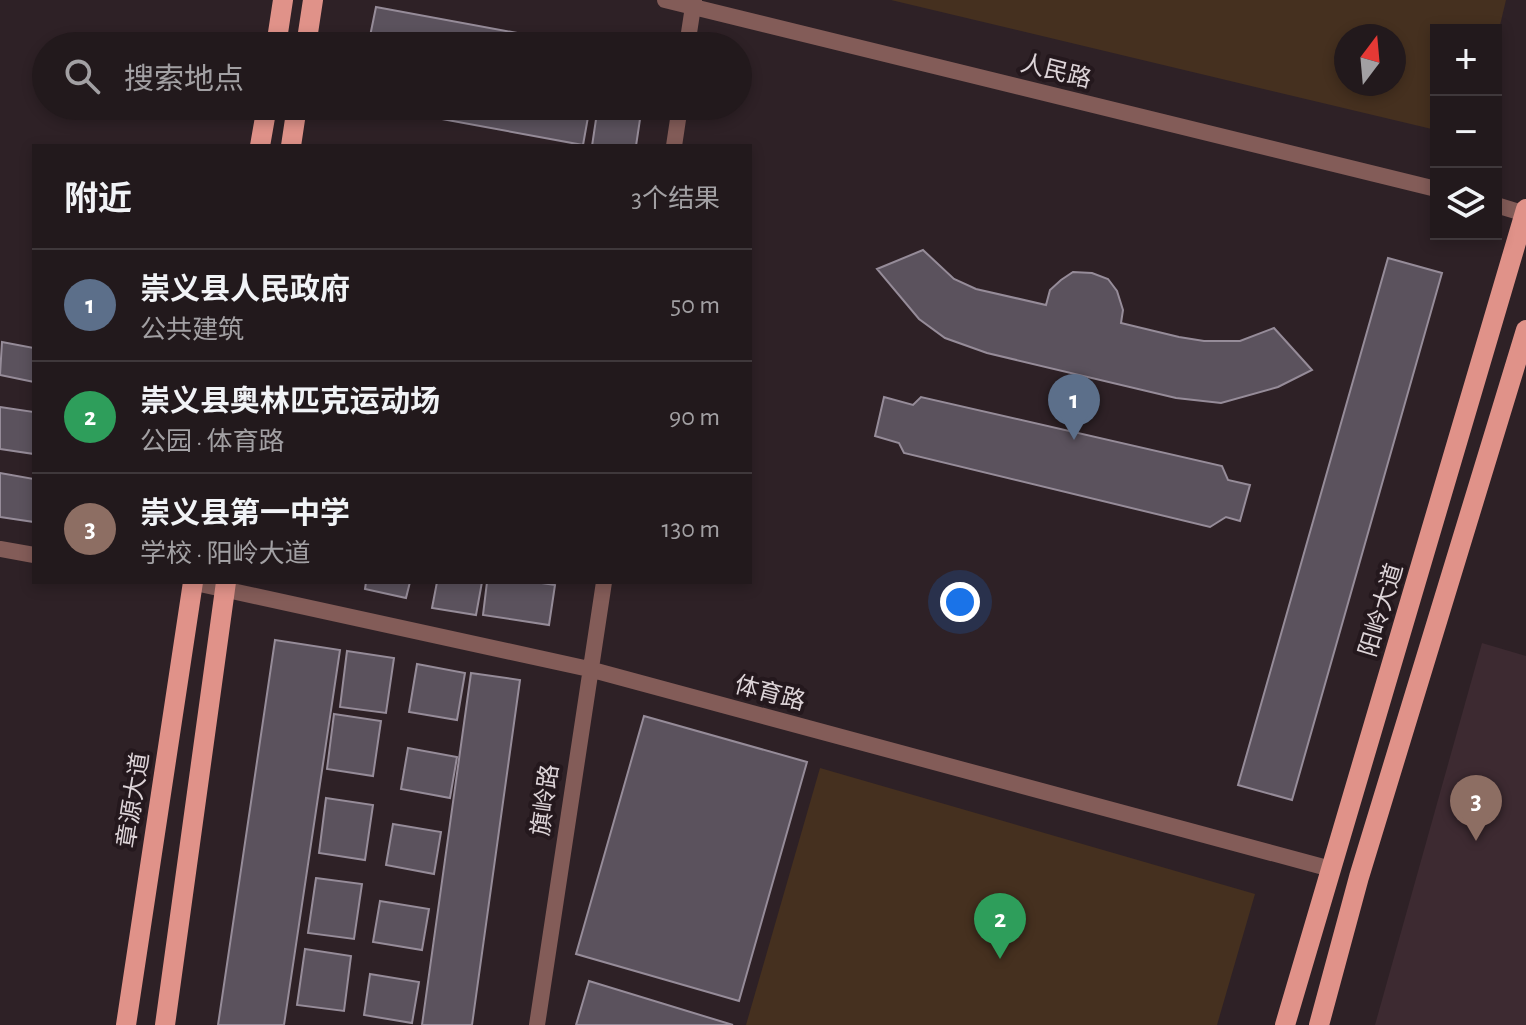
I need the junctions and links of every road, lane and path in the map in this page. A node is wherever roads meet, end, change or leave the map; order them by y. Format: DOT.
graph roads {
  1 [pos="283,0"];
  2 [pos="313,0"];
  3 [pos="665,0"];
  4 [pos="693,3"];
  5 [pos="278,32"];
  6 [pos="308,32"];
  7 [pos="689,32"];
  8 [pos="265,120"];
  9 [pos="295,120"];
  10 [pos="678,120"];
  11 [pos="260,144"];
  12 [pos="291,144"];
  13 [pos="674,144"];
  14 [pos="1430,187"];
  15 [pos="1502,206"];
  16 [pos="1526,212"];
  17 [pos="1526,330"];
  18 [pos="0,549"];
  19 [pos="32,555"];
  20 [pos="192,584"];
  21 [pos="604,584"];
  22 [pos="226,586"];
  23 [pos="589,669"];
  24 [pos="1331,869"];
  25 [pos="126,1025"];
  26 [pos="165,1025"];
  27 [pos="537,1025"];
  28 [pos="1285,1025"];
  29 [pos="1319,1025"];
  1 -- 5 [label="main road"];
  2 -- 6 [label="main road"];
  3 -- 4 [label="street, 人民路"];
  4 -- 7 [label="street"];
  4 -- 14 [label="street, 人民路"];
  8 -- 11 [label="main road"];
  9 -- 12 [label="main road"];
  10 -- 13 [label="street"];
  15 -- 16 [label="street"];
  16 -- 24 [label="main road, 阳岭大道"];
  17 -- 29 [label="main road"];
  18 -- 19 [label="street"];
  20 -- 25 [label="main road, 章源大道"];
  21 -- 23 [label="street, 旗岭路"];
  22 -- 23 [label="street, 体育路"];
  22 -- 26 [label="main road"];
  23 -- 24 [label="street, 体育路"];
  23 -- 27 [label="street, 旗岭路"];
  24 -- 28 [label="main road, 阳岭大道"];
}
